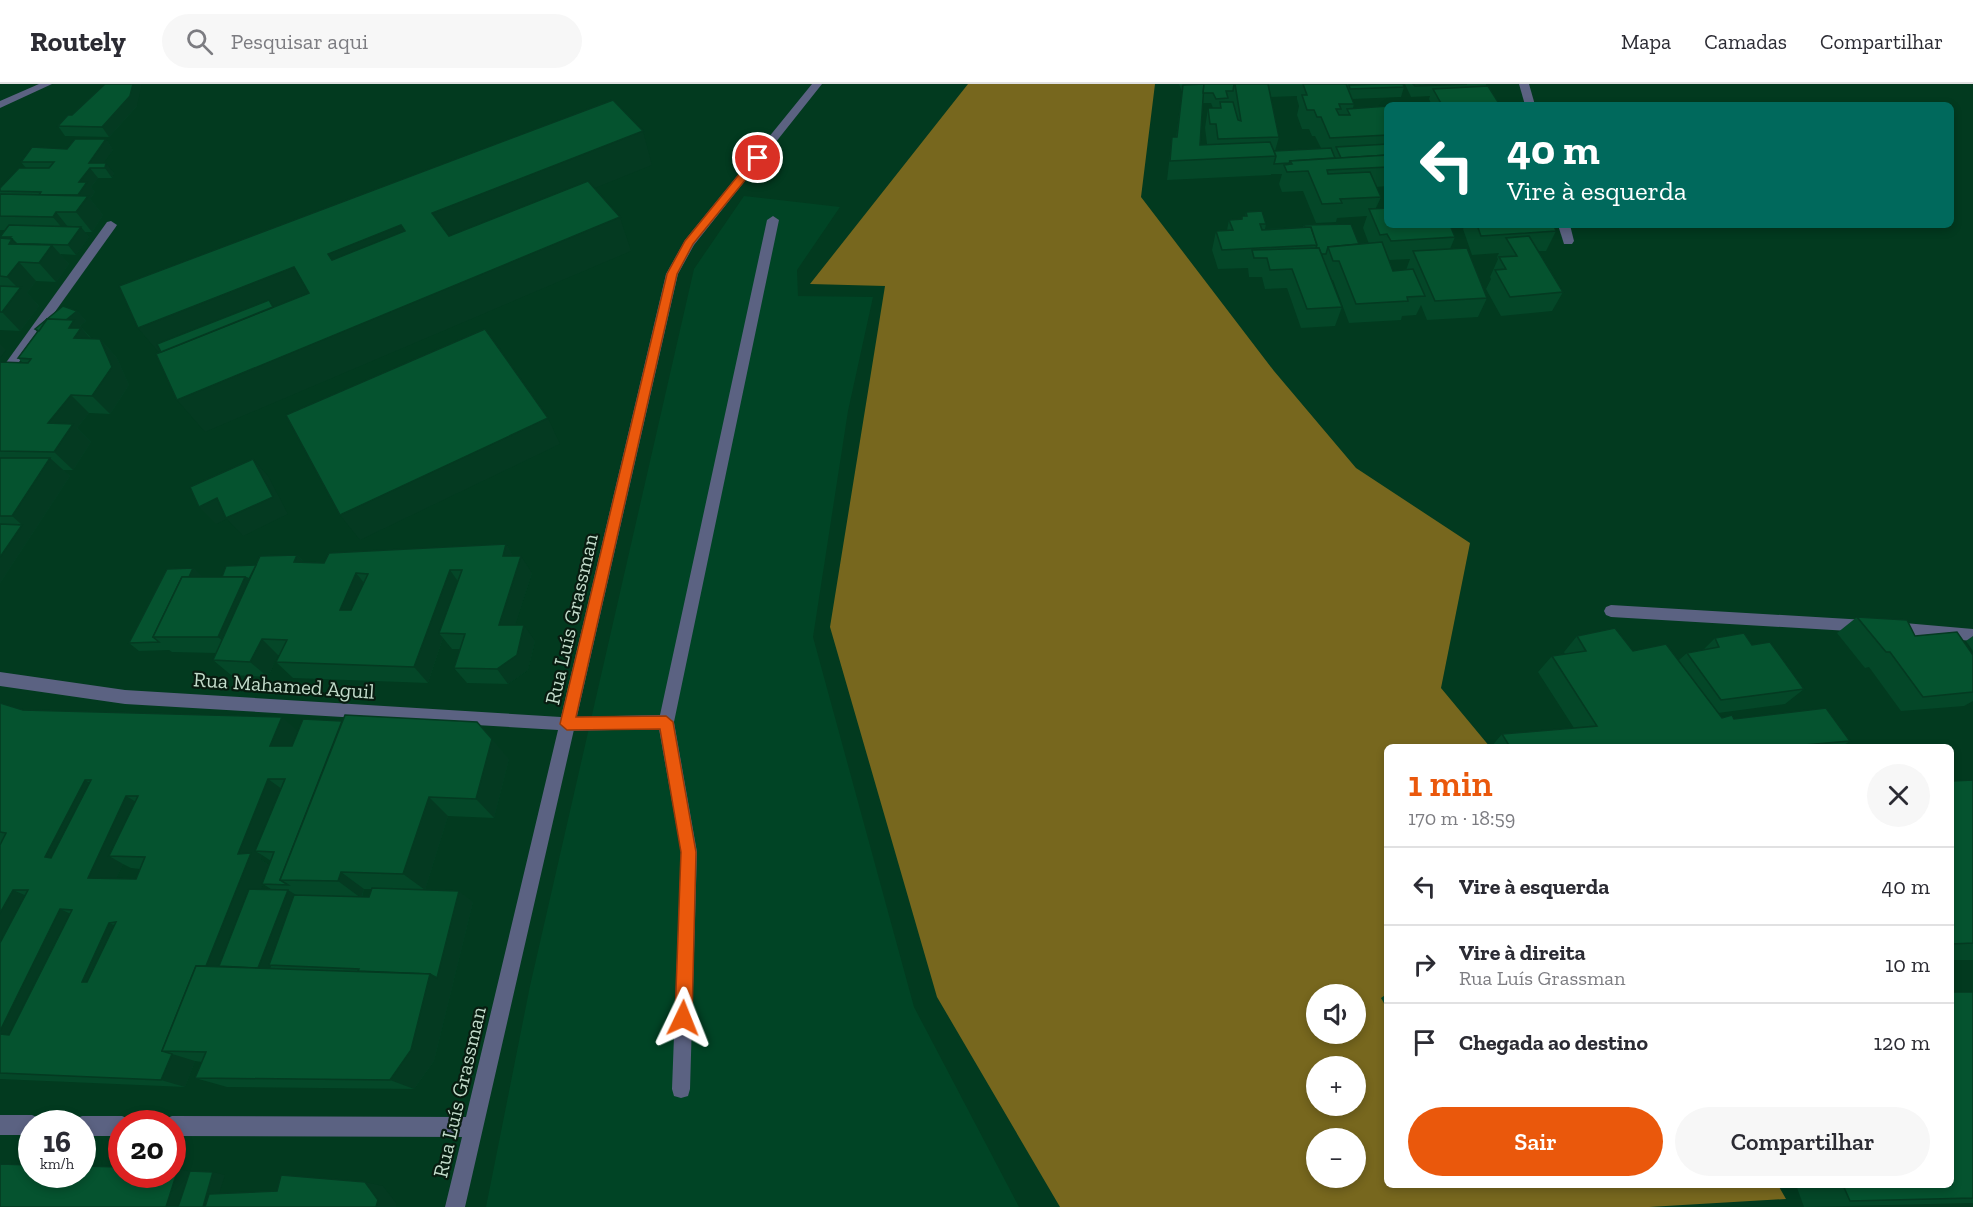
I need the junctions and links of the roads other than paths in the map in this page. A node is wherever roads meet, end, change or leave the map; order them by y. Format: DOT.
graph roads {
  1 [pos="47,84"];
  2 [pos="817,84"];
  3 [pos="1524,84"];
  4 [pos="1529,102"];
  5 [pos="0,105"];
  6 [pos="773,220"];
  7 [pos="111,225"];
  8 [pos="1565,228"];
  9 [pos="1568,241"];
  10 [pos="0,380"];
  11 [pos="1611,611"];
  12 [pos="1973,635"];
  13 [pos="0,679"];
  14 [pos="666,722"];
  15 [pos="567,724"];
  16 [pos="681,1089"];
  17 [pos="0,1125"];
  18 [pos="18,1125"];
  19 [pos="186,1126"];
  20 [pos="472,1127"];
  21 [pos="455,1207"];
  1 -- 5 [label="street"];
  2 -- 15 [label="street, Rua Luís Grassman"];
  3 -- 4 [label="street"];
  6 -- 14 [label="street"];
  7 -- 10 [label="street"];
  8 -- 9 [label="street"];
  11 -- 12 [label="street"];
  13 -- 15 [label="street, Rua Mahamed Aguil"];
  14 -- 15 [label="street, Rua Mahamed Aguil"];
  14 -- 16 [label="street"];
  15 -- 20 [label="street, Rua Luís Grassman"];
  17 -- 18 [label="street"];
  19 -- 20 [label="street"];
  20 -- 21 [label="street, Rua Luís Grassman"];
}
